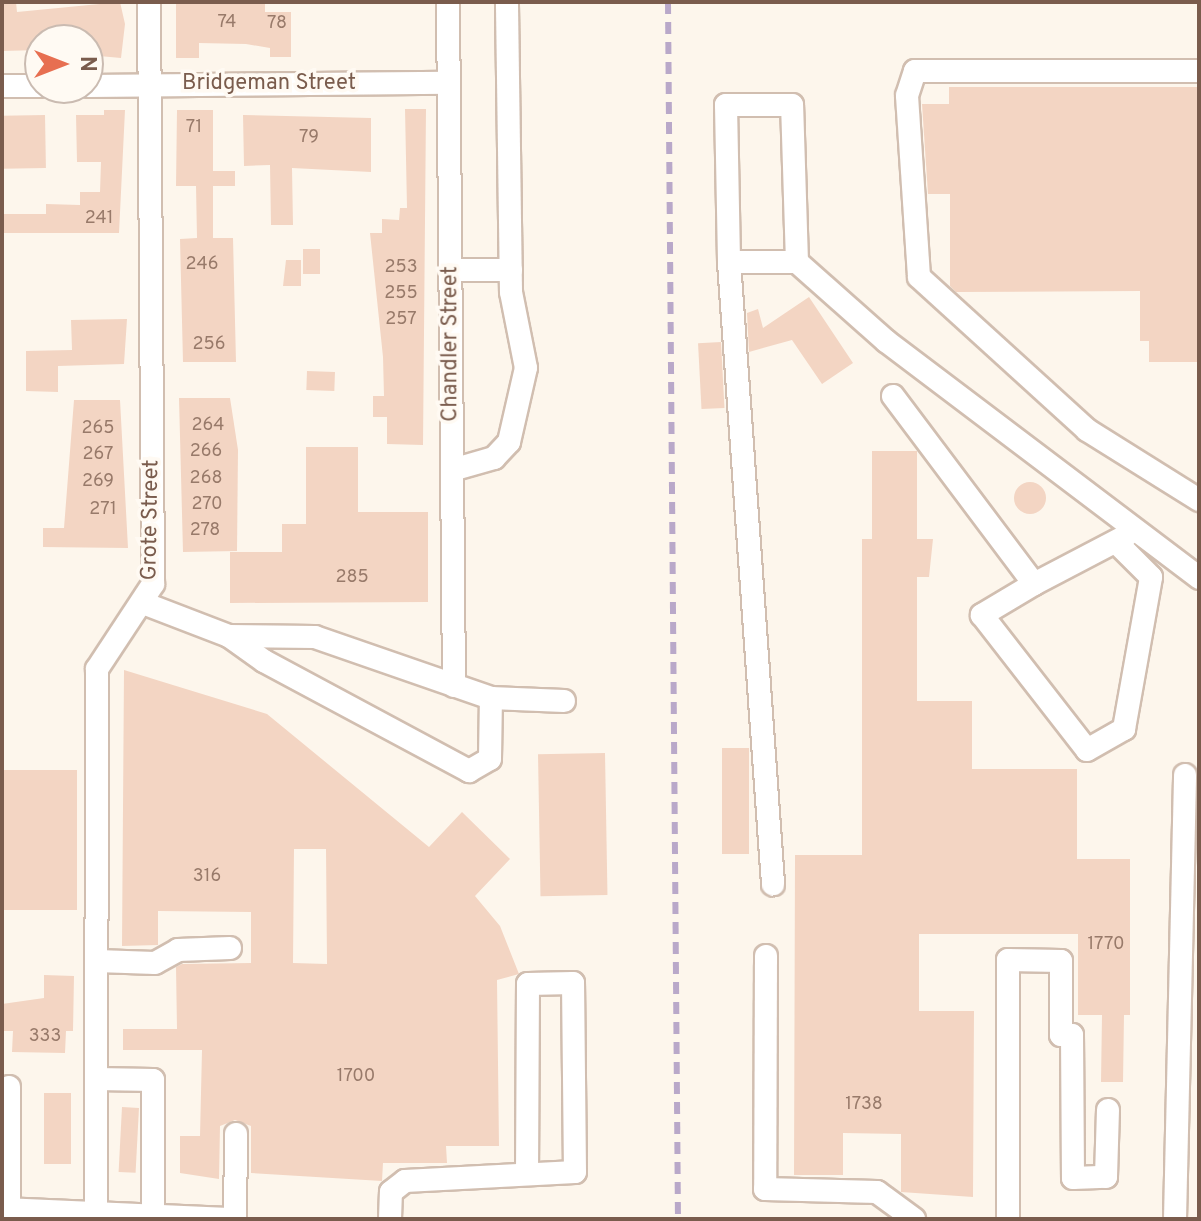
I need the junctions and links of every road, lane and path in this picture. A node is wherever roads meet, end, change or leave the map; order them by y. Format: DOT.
graph roads {
  1 [pos="149,2"];
  2 [pos="448,2"];
  3 [pos="507,2"];
  4 [pos="1199,71"];
  5 [pos="449,83"];
  6 [pos="149,85"];
  7 [pos="2,86"];
  8 [pos="24,86"];
  9 [pos="104,86"];
  10 [pos="729,262"];
  11 [pos="797,262"];
  12 [pos="451,270"];
  13 [pos="511,270"];
  14 [pos="893,396"];
  15 [pos="452,470"];
  16 [pos="1199,500"];
  17 [pos="1138,530"];
  18 [pos="1116,542"];
  19 [pos="1199,578"];
  20 [pos="1034,584"];
  21 [pos="143,603"];
  22 [pos="229,636"];
  23 [pos="454,686"];
  24 [pos="491,698"];
  25 [pos="564,701"];
  26 [pos="1185,775"];
  27 [pos="773,884"];
  28 [pos="230,948"];
  29 [pos="766,956"];
  30 [pos="97,961"];
  31 [pos="97,1079"];
  32 [pos="9,1087"];
  33 [pos="1108,1110"];
  34 [pos="236,1134"];
  35 [pos="527,1174"];
  36 [pos="9,1212"];
  37 [pos="153,1216"];
  38 [pos="96,1217"];
  39 [pos="229,1219"];
  40 [pos="235,1219"];
  41 [pos="390,1219"];
  42 [pos="914,1219"];
  43 [pos="1008,1219"];
  44 [pos="1175,1219"];
  1 -- 6 [label="street, Grote Street"];
  2 -- 5 [label="street, Chandler Street"];
  3 -- 13 [label="street"];
  4 -- 16 [label="street"];
  5 -- 6 [label="street, Bridgeman Street"];
  5 -- 12 [label="street, Chandler Street"];
  6 -- 9 [label="street, Bridgeman Street"];
  6 -- 21 [label="street, Grote Street"];
  7 -- 8 [label="street"];
  10 -- 11 [label="street"];
  10 -- 11 [label="street"];
  10 -- 27 [label="street"];
  11 -- 17 [label="street"];
  12 -- 13 [label="street"];
  12 -- 15 [label="street, Chandler Street"];
  13 -- 15 [label="street"];
  14 -- 20 [label="street"];
  15 -- 23 [label="street, Chandler Street"];
  17 -- 18 [label="street"];
  17 -- 19 [label="street"];
  18 -- 20 [label="street"];
  18 -- 20 [label="street"];
  21 -- 22 [label="street"];
  21 -- 30 [label="street, Grote Street"];
  22 -- 23 [label="street"];
  22 -- 24 [label="street"];
  23 -- 24 [label="street"];
  24 -- 25 [label="street"];
  26 -- 44 [label="street"];
  28 -- 30 [label="street"];
  29 -- 42 [label="street"];
  30 -- 31 [label="street, Grote Street"];
  31 -- 37 [label="street"];
  31 -- 38 [label="street, Grote Street"];
  32 -- 36 [label="street"];
  33 -- 43 [label="street"];
  34 -- 40 [label="street"];
  35 -- 35 [label="street"];
  35 -- 41 [label="street"];
  36 -- 38 [label="street"];
  37 -- 38 [label="street"];
  37 -- 39 [label="street"];
}
